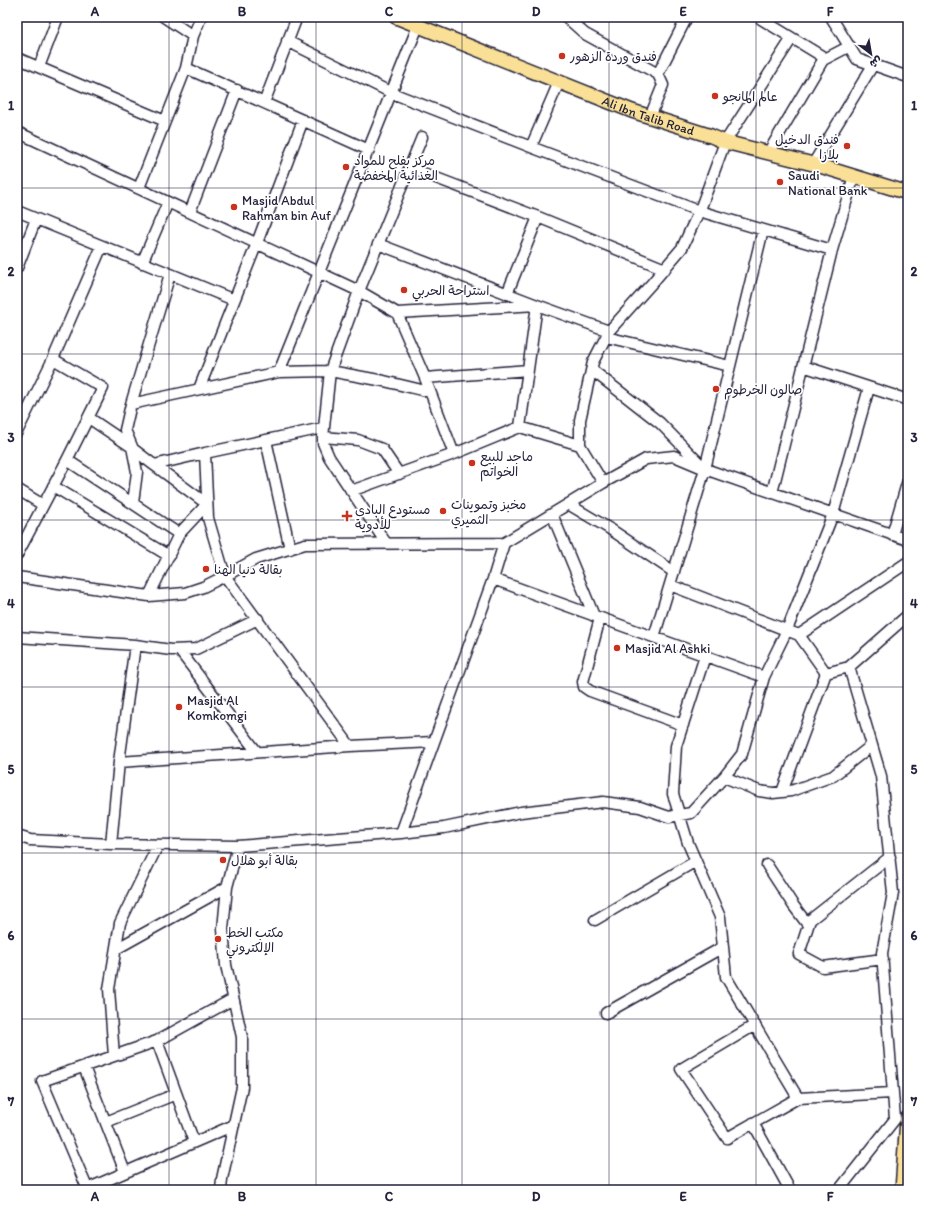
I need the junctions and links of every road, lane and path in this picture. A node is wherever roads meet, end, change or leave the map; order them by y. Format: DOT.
graph roads {
  1 [pos="58,17"];
  2 [pos="164,17"];
  3 [pos="201,17"];
  4 [pos="297,17"];
  5 [pos="396,17"];
  6 [pos="566,17"];
  7 [pos="687,17"];
  8 [pos="763,17"];
  9 [pos="831,17"];
  10 [pos="418,26"];
  11 [pos="193,36"];
  12 [pos="792,38"];
  13 [pos="287,42"];
  14 [pos="850,46"];
  15 [pos="17,58"];
  16 [pos="825,58"];
  17 [pos="873,65"];
  18 [pos="39,67"];
  19 [pos="186,68"];
  20 [pos="658,74"];
  21 [pos="907,76"];
  22 [pos="559,82"];
  23 [pos="237,90"];
  24 [pos="392,92"];
  25 [pos="264,103"];
  26 [pos="650,117"];
  27 [pos="303,120"];
  28 [pos="165,121"];
  29 [pos="17,132"];
  30 [pos="422,137"];
  31 [pos="725,142"];
  32 [pos="531,147"];
  33 [pos="369,150"];
  34 [pos="768,153"];
  35 [pos="813,164"];
  36 [pos="410,168"];
  37 [pos="854,176"];
  38 [pos="139,188"];
  39 [pos="908,193"];
  40 [pos="168,202"];
  41 [pos="17,211"];
  42 [pos="699,211"];
  43 [pos="190,212"];
  44 [pos="538,217"];
  45 [pos="36,219"];
  46 [pos="763,230"];
  47 [pos="257,243"];
  48 [pos="378,244"];
  49 [pos="102,246"];
  50 [pos="832,250"];
  51 [pos="142,262"];
  52 [pos="17,268"];
  53 [pos="665,269"];
  54 [pos="319,273"];
  55 [pos="170,274"];
  56 [pos="359,291"];
  57 [pos="507,294"];
  58 [pos="234,300"];
  59 [pos="537,305"];
  60 [pos="397,313"];
  61 [pos="607,334"];
  62 [pos="53,359"];
  63 [pos="730,366"];
  64 [pos="803,366"];
  65 [pos="528,370"];
  66 [pos="592,370"];
  67 [pos="330,371"];
  68 [pos="279,372"];
  69 [pos="424,378"];
  70 [pos="199,388"];
  71 [pos="869,388"];
  72 [pos="430,392"];
  73 [pos="908,400"];
  74 [pos="131,404"];
  75 [pos="89,418"];
  76 [pos="520,427"];
  77 [pos="17,432"];
  78 [pos="323,432"];
  79 [pos="266,440"];
  80 [pos="580,445"];
  81 [pos="132,447"];
  82 [pos="205,453"];
  83 [pos="454,454"];
  84 [pos="67,460"];
  85 [pos="154,465"];
  86 [pos="705,469"];
  87 [pos="399,474"];
  88 [pos="908,480"];
  89 [pos="603,483"];
  90 [pos="53,486"];
  91 [pos="17,489"];
  92 [pos="351,491"];
  93 [pos="772,493"];
  94 [pos="133,503"];
  95 [pos="207,504"];
  96 [pos="568,504"];
  97 [pos="43,505"];
  98 [pos="552,514"];
  99 [pos="833,514"];
  100 [pos="179,534"];
  101 [pos="892,535"];
  102 [pos="908,540"];
  103 [pos="386,543"];
  104 [pos="504,543"];
  105 [pos="290,549"];
  106 [pos="17,555"];
  107 [pos="168,556"];
  108 [pos="908,562"];
  109 [pos="674,572"];
  110 [pos="226,576"];
  111 [pos="17,577"];
  112 [pos="493,579"];
  113 [pos="670,586"];
  114 [pos="149,596"];
  115 [pos="908,615"];
  116 [pos="597,617"];
  117 [pos="258,620"];
  118 [pos="787,630"];
  119 [pos="799,635"];
  120 [pos="17,637"];
  121 [pos="654,638"];
  122 [pos="135,645"];
  123 [pos="179,650"];
  124 [pos="705,656"];
  125 [pos="849,667"];
  126 [pos="826,673"];
  127 [pos="764,677"];
  128 [pos="683,725"];
  129 [pos="434,742"];
  130 [pos="872,745"];
  131 [pos="350,746"];
  132 [pos="258,752"];
  133 [pos="119,762"];
  134 [pos="724,777"];
  135 [pos="782,792"];
  136 [pos="679,815"];
  137 [pos="401,833"];
  138 [pos="17,836"];
  139 [pos="111,844"];
  140 [pos="158,845"];
  141 [pos="238,846"];
  142 [pos="890,857"];
  143 [pos="696,861"];
  144 [pos="767,865"];
  145 [pos="227,887"];
  146 [pos="595,920"];
  147 [pos="808,925"];
  148 [pos="723,947"];
  149 [pos="116,949"];
  150 [pos="883,959"];
  151 [pos="233,999"];
  152 [pos="606,1013"];
  153 [pos="755,1025"];
  154 [pos="157,1041"];
  155 [pos="114,1056"];
  156 [pos="84,1067"];
  157 [pos="892,1093"];
  158 [pos="176,1094"];
  159 [pos="798,1098"];
  160 [pos="908,1119"];
  161 [pos="106,1122"];
  162 [pos="753,1123"];
  163 [pos="234,1125"];
  164 [pos="194,1142"];
  165 [pos="125,1172"];
  166 [pos="87,1189"];
  167 [pos="221,1190"];
  168 [pos="790,1190"];
  169 [pos="839,1190"];
  170 [pos="903,1190"];
  1 -- 18 [label="street"];
  2 -- 11 [label="street"];
  3 -- 11 [label="street"];
  4 -- 13 [label="street"];
  5 -- 10 [label="main road, Ali Ibn Talib Road"];
  6 -- 20 [label="street"];
  7 -- 20 [label="street"];
  8 -- 12 [label="street"];
  9 -- 14 [label="street"];
  10 -- 22 [label="main road, Ali Ibn Talib Road"];
  10 -- 24 [label="street"];
  11 -- 19 [label="street"];
  12 -- 16 [label="street"];
  12 -- 31 [label="street"];
  13 -- 24 [label="street"];
  13 -- 25 [label="street"];
  14 -- 16 [label="street"];
  14 -- 17 [label="street"];
  15 -- 18 [label="street"];
  16 -- 34 [label="street"];
  17 -- 21 [label="street"];
  17 -- 35 [label="street"];
  18 -- 28 [label="street"];
  19 -- 23 [label="street"];
  19 -- 28 [label="street"];
  20 -- 26 [label="street"];
  22 -- 26 [label="main road, Ali Ibn Talib Road"];
  22 -- 32 [label="street"];
  23 -- 25 [label="street"];
  23 -- 43 [label="street"];
  24 -- 32 [label="street"];
  24 -- 33 [label="street"];
  25 -- 27 [label="street"];
  26 -- 31 [label="main road, Ali Ibn Talib Road"];
  27 -- 33 [label="street"];
  27 -- 47 [label="street"];
  28 -- 38 [label="street"];
  29 -- 38 [label="street"];
  30 -- 36 [label="street"];
  31 -- 34 [label="main road, Ali Ibn Talib Road"];
  31 -- 42 [label="street"];
  32 -- 42 [label="street"];
  33 -- 54 [label="street"];
  34 -- 35 [label="main road, Ali Ibn Talib Road"];
  35 -- 37 [label="main road, Ali Ibn Talib Road"];
  36 -- 44 [label="street"];
  36 -- 48 [label="street"];
  37 -- 39 [label="main road, Ali Ibn Talib Road"];
  37 -- 50 [label="street"];
  38 -- 40 [label="street"];
  40 -- 43 [label="street"];
  40 -- 51 [label="street"];
  41 -- 45 [label="street"];
  42 -- 46 [label="street"];
  42 -- 53 [label="street"];
  43 -- 47 [label="street"];
  44 -- 53 [label="street"];
  44 -- 57 [label="street"];
  45 -- 49 [label="street"];
  45 -- 52 [label="street"];
  46 -- 50 [label="street"];
  46 -- 63 [label="street"];
  47 -- 54 [label="street"];
  47 -- 58 [label="street"];
  48 -- 56 [label="street"];
  48 -- 57 [label="street"];
  49 -- 51 [label="street"];
  49 -- 62 [label="street"];
  50 -- 64 [label="street"];
  51 -- 55 [label="street"];
  53 -- 61 [label="street"];
  54 -- 56 [label="street"];
  54 -- 68 [label="street"];
  55 -- 58 [label="street"];
  55 -- 74 [label="street"];
  56 -- 60 [label="street"];
  56 -- 67 [label="street"];
  57 -- 59 [label="street"];
  58 -- 70 [label="street"];
  59 -- 60 [label="street"];
  59 -- 61 [label="street"];
  59 -- 65 [label="street"];
  60 -- 69 [label="street"];
  61 -- 63 [label="street"];
  61 -- 66 [label="street"];
  62 -- 75 [label="street"];
  62 -- 77 [label="street"];
  63 -- 86 [label="street"];
  64 -- 71 [label="street"];
  64 -- 93 [label="street"];
  65 -- 69 [label="street"];
  65 -- 76 [label="street"];
  66 -- 80 [label="street"];
  66 -- 86 [label="street"];
  67 -- 68 [label="street"];
  67 -- 72 [label="street"];
  67 -- 78 [label="street"];
  68 -- 70 [label="street"];
  69 -- 72 [label="street"];
  70 -- 74 [label="street"];
  71 -- 73 [label="street"];
  71 -- 99 [label="street"];
  72 -- 83 [label="street"];
  74 -- 81 [label="street"];
  75 -- 81 [label="street"];
  75 -- 84 [label="street"];
  76 -- 80 [label="street"];
  76 -- 83 [label="street"];
  78 -- 79 [label="street"];
  78 -- 87 [label="street"];
  78 -- 92 [label="street"];
  79 -- 82 [label="street"];
  79 -- 105 [label="street"];
  80 -- 89 [label="street"];
  81 -- 85 [label="street"];
  81 -- 94 [label="street"];
  82 -- 85 [label="street"];
  82 -- 95 [label="street"];
  83 -- 87 [label="street"];
  84 -- 90 [label="street"];
  84 -- 94 [label="street"];
  85 -- 95 [label="street"];
  86 -- 89 [label="street"];
  86 -- 93 [label="street"];
  86 -- 109 [label="street"];
  87 -- 92 [label="street"];
  88 -- 101 [label="street"];
  89 -- 96 [label="street"];
  90 -- 97 [label="street"];
  90 -- 107 [label="street"];
  91 -- 97 [label="street"];
  92 -- 103 [label="street"];
  93 -- 99 [label="street"];
  94 -- 100 [label="street"];
  95 -- 100 [label="street"];
  95 -- 110 [label="street"];
  96 -- 98 [label="street"];
  96 -- 109 [label="street"];
  97 -- 106 [label="street"];
  98 -- 104 [label="street"];
  98 -- 116 [label="street"];
  99 -- 101 [label="street"];
  99 -- 118 [label="street"];
  100 -- 107 [label="street"];
  101 -- 102 [label="street"];
  103 -- 104 [label="street"];
  103 -- 105 [label="street"];
  104 -- 112 [label="street"];
  105 -- 110 [label="street"];
  107 -- 114 [label="street"];
  108 -- 119 [label="street"];
  109 -- 113 [label="street"];
  110 -- 114 [label="street"];
  110 -- 117 [label="street"];
  111 -- 114 [label="street"];
  112 -- 116 [label="street"];
  112 -- 129 [label="street"];
  113 -- 118 [label="street"];
  113 -- 121 [label="street"];
  115 -- 125 [label="street"];
  116 -- 121 [label="street"];
  116 -- 128 [label="street"];
  117 -- 123 [label="street"];
  117 -- 131 [label="street"];
  118 -- 119 [label="street"];
  118 -- 127 [label="street"];
  119 -- 126 [label="street"];
  120 -- 122 [label="street"];
  121 -- 124 [label="street"];
  122 -- 123 [label="street"];
  122 -- 133 [label="street"];
  123 -- 132 [label="street"];
  124 -- 127 [label="street"];
  124 -- 128 [label="street"];
  125 -- 126 [label="street"];
  125 -- 130 [label="street"];
  126 -- 135 [label="street"];
  127 -- 134 [label="street"];
  128 -- 136 [label="street"];
  129 -- 131 [label="street"];
  129 -- 137 [label="street"];
  130 -- 135 [label="street"];
  130 -- 142 [label="street"];
  131 -- 132 [label="street"];
  132 -- 133 [label="street"];
  133 -- 139 [label="street"];
  134 -- 135 [label="street"];
  134 -- 136 [label="street"];
  136 -- 137 [label="street"];
  136 -- 143 [label="street"];
  137 -- 141 [label="street"];
  138 -- 139 [label="street"];
  139 -- 140 [label="street"];
  140 -- 141 [label="street"];
  140 -- 149 [label="street"];
  141 -- 145 [label="street"];
  142 -- 147 [label="street"];
  142 -- 150 [label="street"];
  143 -- 146 [label="street"];
  143 -- 148 [label="street"];
  144 -- 147 [label="street"];
  145 -- 149 [label="street"];
  145 -- 151 [label="street"];
  147 -- 150 [label="street"];
  148 -- 152 [label="street"];
  148 -- 153 [label="street"];
  149 -- 155 [label="street"];
  150 -- 157 [label="street"];
  151 -- 154 [label="street"];
  151 -- 163 [label="street"];
  153 -- 159 [label="street"];
  153 -- 162 [label="street"];
  154 -- 155 [label="street"];
  154 -- 158 [label="street"];
  155 -- 156 [label="street"];
  156 -- 161 [label="street"];
  156 -- 166 [label="street"];
  157 -- 159 [label="street"];
  157 -- 169 [label="street"];
  158 -- 161 [label="street"];
  158 -- 164 [label="street"];
  159 -- 162 [label="street"];
  160 -- 170 [label="highway"];
  161 -- 165 [label="street"];
  162 -- 168 [label="street"];
  163 -- 164 [label="street"];
  163 -- 167 [label="street"];
  164 -- 165 [label="street"];
  165 -- 166 [label="street"];
}
